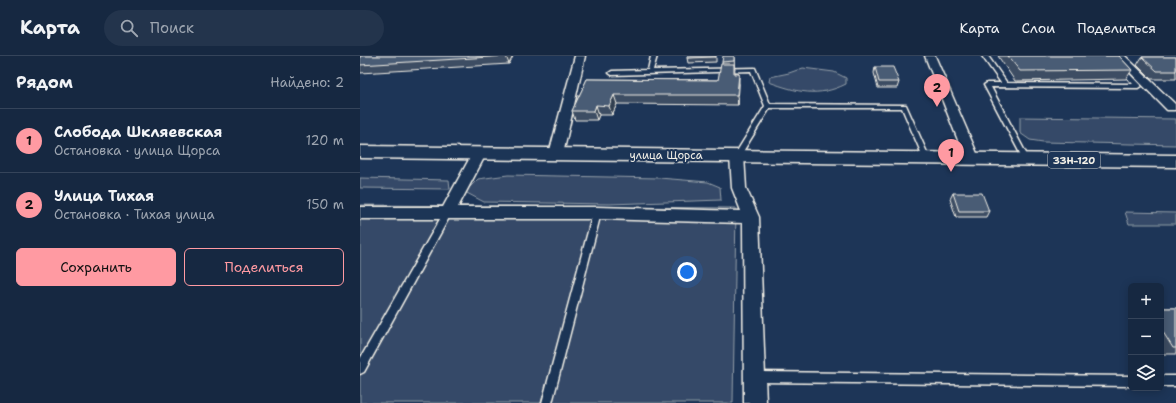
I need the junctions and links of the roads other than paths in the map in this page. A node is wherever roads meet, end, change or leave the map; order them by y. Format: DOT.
graph roads {
  1 [pos="580,56"];
  2 [pos="654,56"];
  3 [pos="930,56"];
  4 [pos="985,56"];
  5 [pos="1109,56"];
  6 [pos="1119,56"];
  7 [pos="650,72"];
  8 [pos="612,73"];
  9 [pos="1005,85"];
  10 [pos="768,106"];
  11 [pos="1171,107"];
  12 [pos="360,152"];
  13 [pos="479,154"];
  14 [pos="556,154"];
  15 [pos="737,156"];
  16 [pos="926,157"];
  17 [pos="972,158"];
  18 [pos="1026,159"];
  19 [pos="1176,161"];
  20 [pos="360,213"];
  21 [pos="597,213"];
  22 [pos="448,214"];
  23 [pos="750,217"];
  24 [pos="360,368"];
  25 [pos="754,377"];
  26 [pos="1128,381"];
  27 [pos="1164,381"];
  28 [pos="1176,382"];
  29 [pos="547,403"];
  30 [pos="755,403"];
  1 -- 14 [label="street"];
  2 -- 7 [label="lane"];
  3 -- 17 [label="street"];
  4 -- 9 [label="lane"];
  5 -- 9 [label="lane"];
  6 -- 11 [label="street"];
  7 -- 8 [label="lane"];
  7 -- 10 [label="lane"];
  9 -- 18 [label="lane"];
  10 -- 15 [label="lane"];
  10 -- 16 [label="lane"];
  12 -- 13 [label="main road, улица Щорса"];
  13 -- 14 [label="main road, улица Щорса"];
  13 -- 22 [label="street"];
  14 -- 15 [label="main road, улица Щорса"];
  15 -- 16 [label="main road, улица Щорса"];
  15 -- 23 [label="street"];
  16 -- 17 [label="main road, улица Щорса"];
  17 -- 18 [label="main road, 33Н-120"];
  18 -- 19 [label="main road, 33Н-120"];
  20 -- 22 [label="street"];
  21 -- 22 [label="street"];
  21 -- 23 [label="street"];
  21 -- 29 [label="lane"];
  22 -- 24 [label="lane"];
  23 -- 25 [label="street"];
  25 -- 26 [label="lane"];
  25 -- 30 [label="street"];
  27 -- 28 [label="lane"];
}
